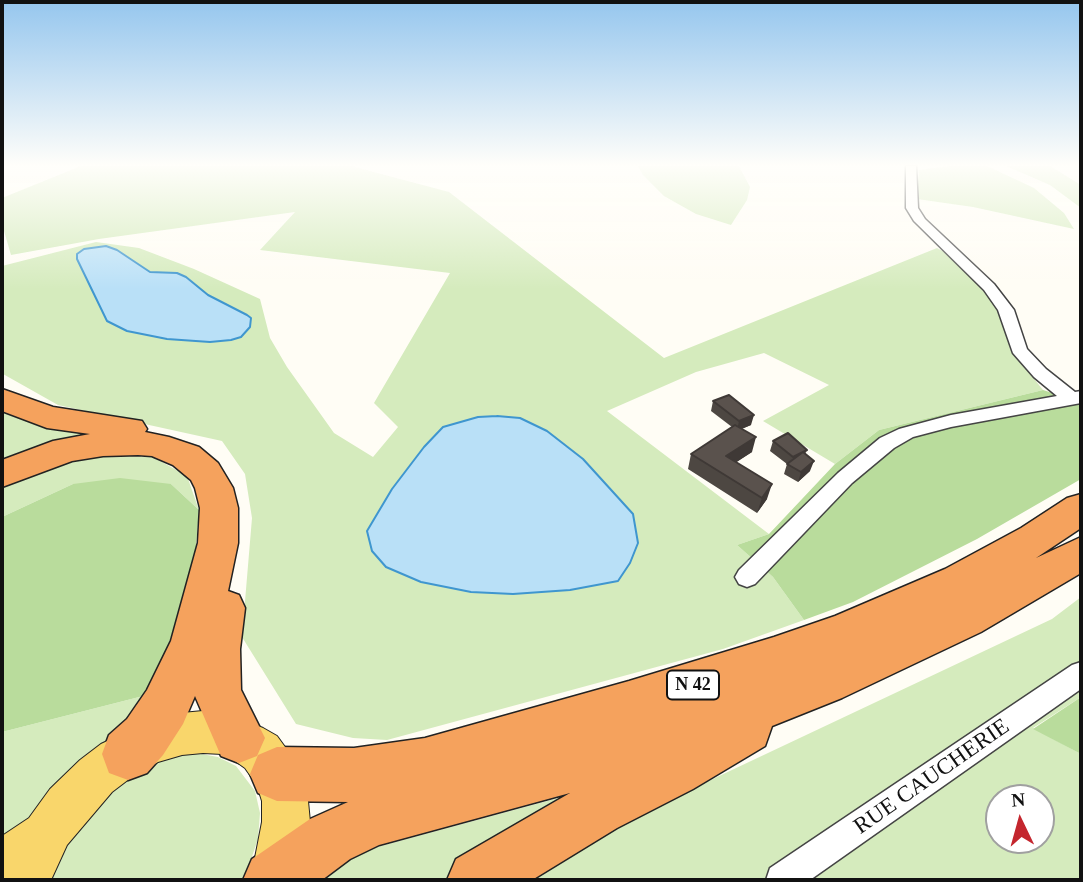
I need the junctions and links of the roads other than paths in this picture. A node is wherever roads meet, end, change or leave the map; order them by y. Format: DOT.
graph roads {
  1 [pos="912,207"];
  2 [pos="1077,398"];
  3 [pos="2,399"];
  4 [pos="2,474"];
  5 [pos="1081,508"];
  6 [pos="1081,553"];
  7 [pos="747,577"];
  8 [pos="1081,674"];
  9 [pos="825,682"];
  10 [pos="239,738"];
  11 [pos="128,754"];
  12 [pos="277,774"];
  13 [pos="50,828"];
  14 [pos="2,867"];
  15 [pos="26,880"];
  16 [pos="273,880"];
  17 [pos="477,880"];
  18 [pos="782,880"];
  1 -- 2 [label="street"];
  2 -- 7 [label="street"];
  3 -- 10 [label="highway"];
  4 -- 11 [label="highway"];
  5 -- 12 [label="highway, N 42"];
  6 -- 9 [label="highway, N 42"];
  8 -- 18 [label="street, RUE CAUCHERIE"];
  9 -- 16 [label="highway, N 42"];
  9 -- 17 [label="highway"];
  10 -- 11 [label="main road"];
  10 -- 12 [label="main road"];
  11 -- 13 [label="main road"];
  12 -- 16 [label="main road"];
  13 -- 14 [label="main road"];
  13 -- 15 [label="main road"];
}
